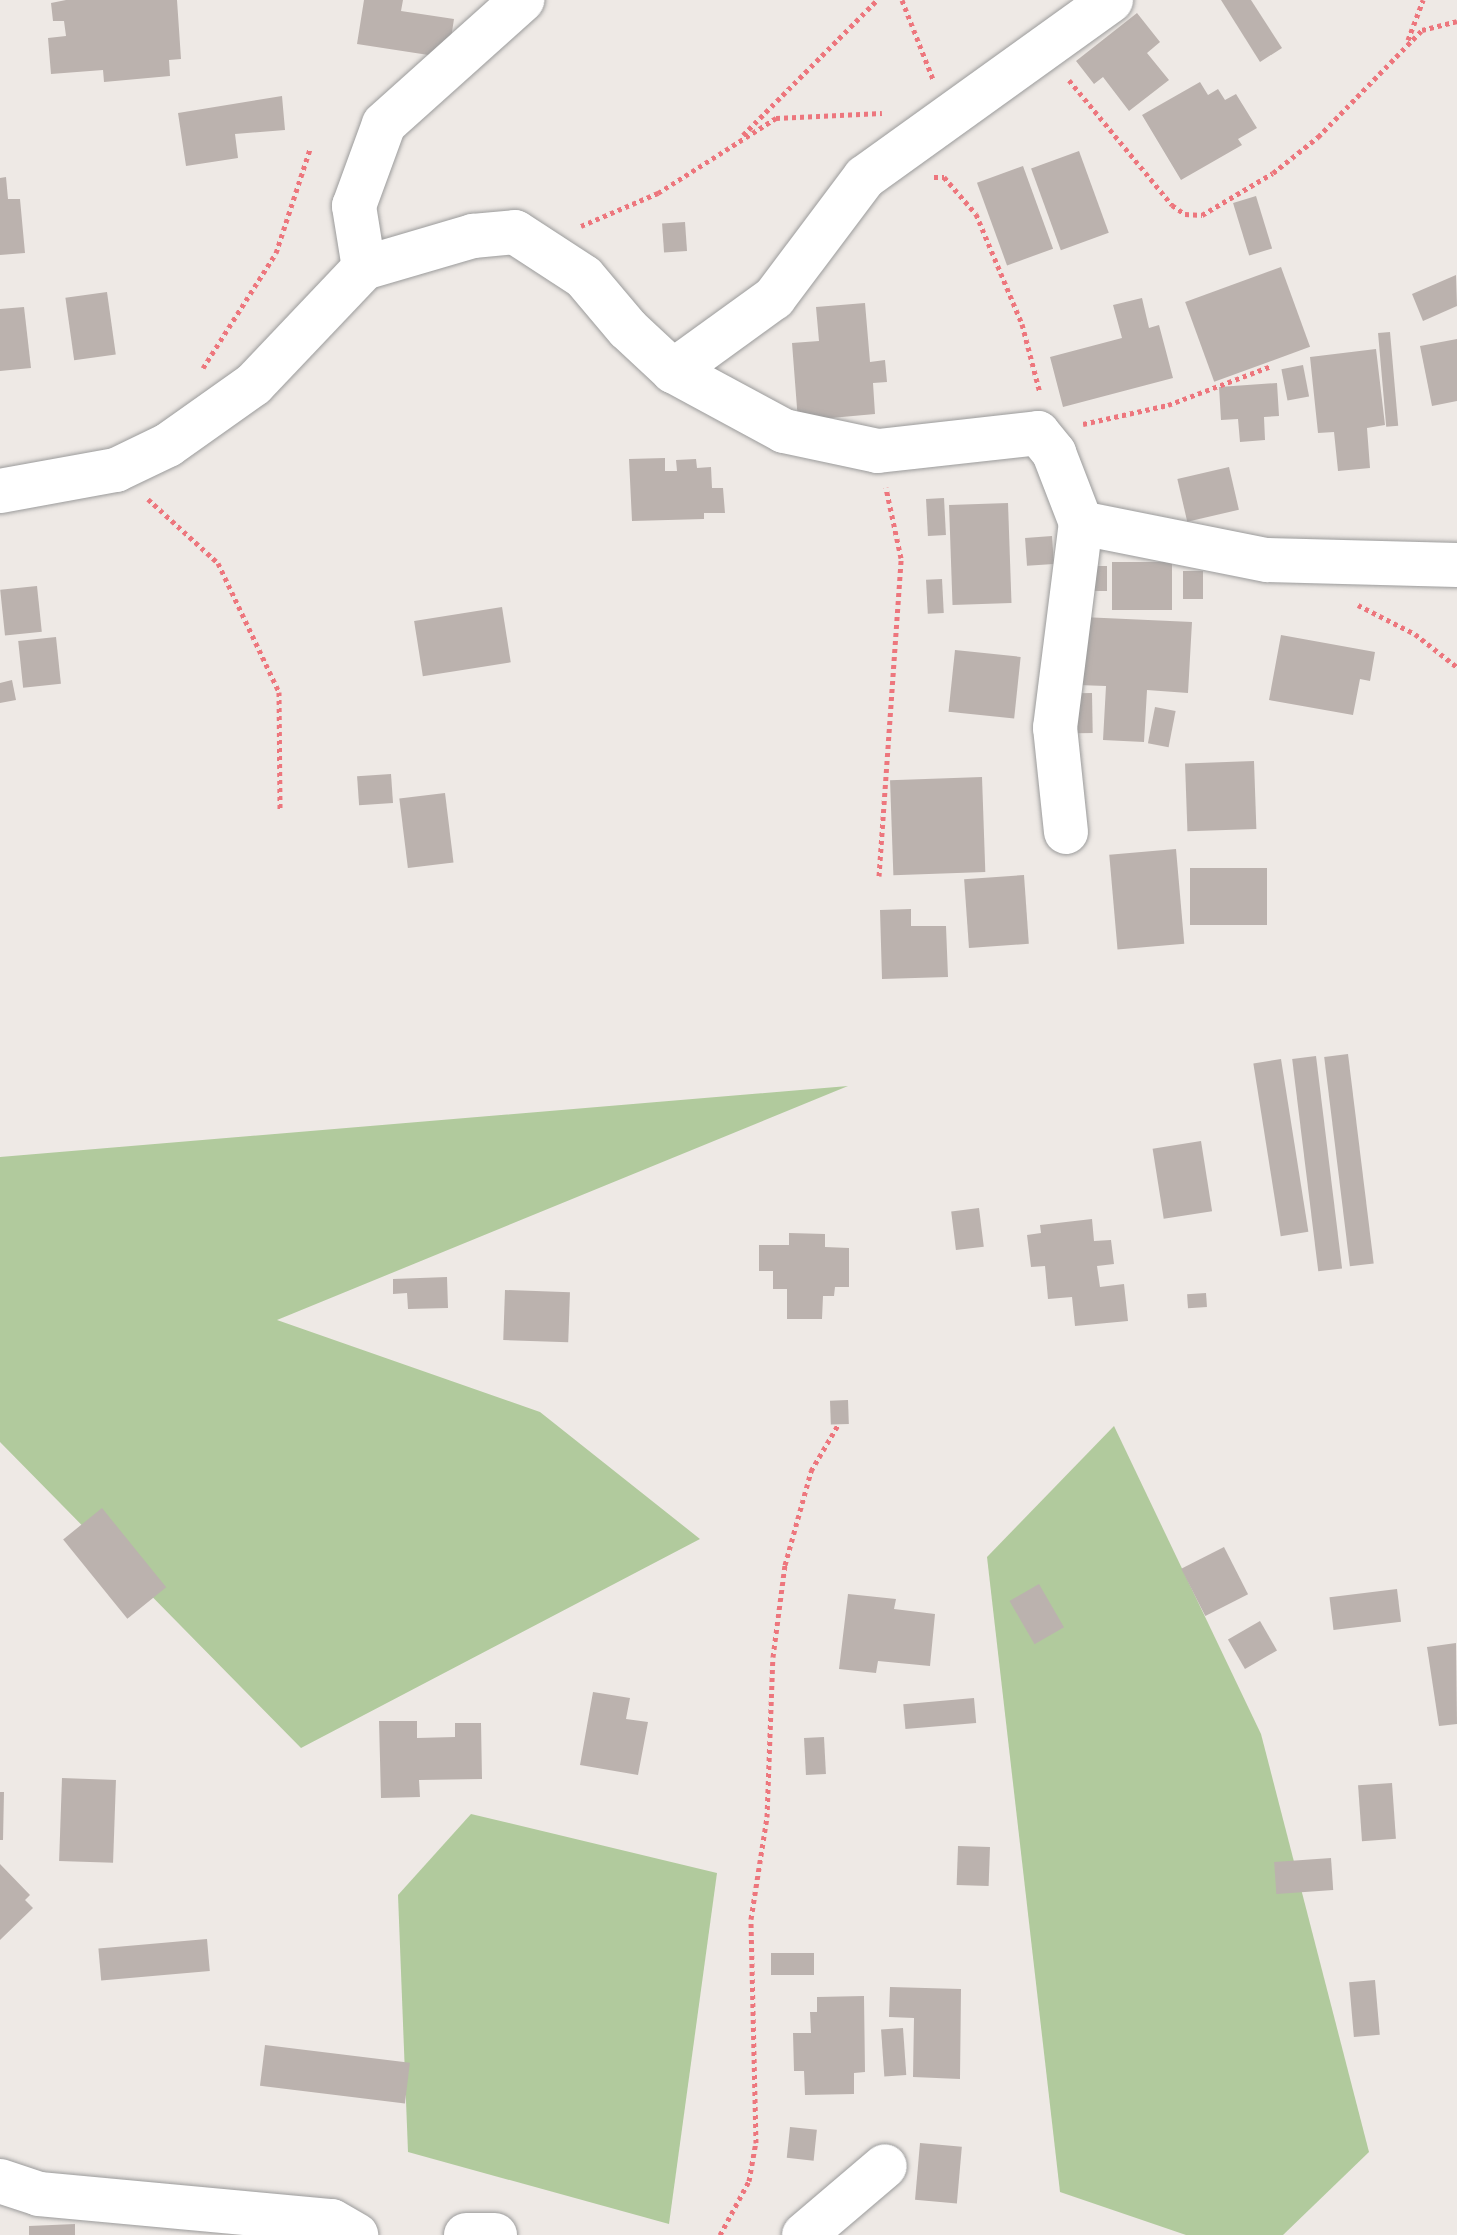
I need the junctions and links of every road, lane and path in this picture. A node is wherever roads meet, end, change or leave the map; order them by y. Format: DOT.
graph roads {
  1 [pos="522,0"];
  2 [pos="877,0"];
  3 [pos="902,0"];
  4 [pos="1111,0"];
  5 [pos="1423,0"];
  6 [pos="1457,21"];
  7 [pos="1406,44"];
  8 [pos="1043,49"];
  9 [pos="966,109"];
  10 [pos="894,110"];
  11 [pos="739,138"];
  12 [pos="310,149"];
  13 [pos="928,177"];
  14 [pos="536,245"];
  15 [pos="364,268"];
  16 [pos="1271,366"];
  17 [pos="673,371"];
  18 [pos="199,375"];
  19 [pos="1038,433"];
  20 [pos="878,451"];
  21 [pos="116,470"];
  22 [pos="8,501"];
  23 [pos="1081,523"];
  24 [pos="1457,565"];
  25 [pos="1348,600"];
  26 [pos="1457,667"];
  27 [pos="280,809"];
  28 [pos="1066,832"];
  29 [pos="879,876"];
  30 [pos="838,1425"];
  31 [pos="885,2166"];
  32 [pos="0,2181"];
  33 [pos="356,2235"];
  34 [pos="466,2235"];
  35 [pos="495,2235"];
  36 [pos="720,2235"];
  37 [pos="804,2235"];
  1 -- 15 [label="street"];
  2 -- 11 [label="path"];
  3 -- 9 [label="path"];
  4 -- 8 [label="street"];
  5 -- 7 [label="path"];
  6 -- 7 [label="path"];
  7 -- 8 [label="path"];
  8 -- 9 [label="street"];
  9 -- 17 [label="street"];
  10 -- 11 [label="path"];
  11 -- 14 [label="path"];
  12 -- 18 [label="path"];
  13 -- 19 [label="path"];
  14 -- 15 [label="street"];
  14 -- 17 [label="street"];
  15 -- 21 [label="street"];
  16 -- 19 [label="path"];
  17 -- 20 [label="street"];
  19 -- 20 [label="street"];
  19 -- 23 [label="street"];
  20 -- 29 [label="path"];
  21 -- 22 [label="street"];
  21 -- 27 [label="path"];
  23 -- 24 [label="street"];
  23 -- 28 [label="street"];
  25 -- 26 [label="path"];
  30 -- 36 [label="path"];
  31 -- 37 [label="street"];
  32 -- 33 [label="street"];
  34 -- 35 [label="street"];
}
